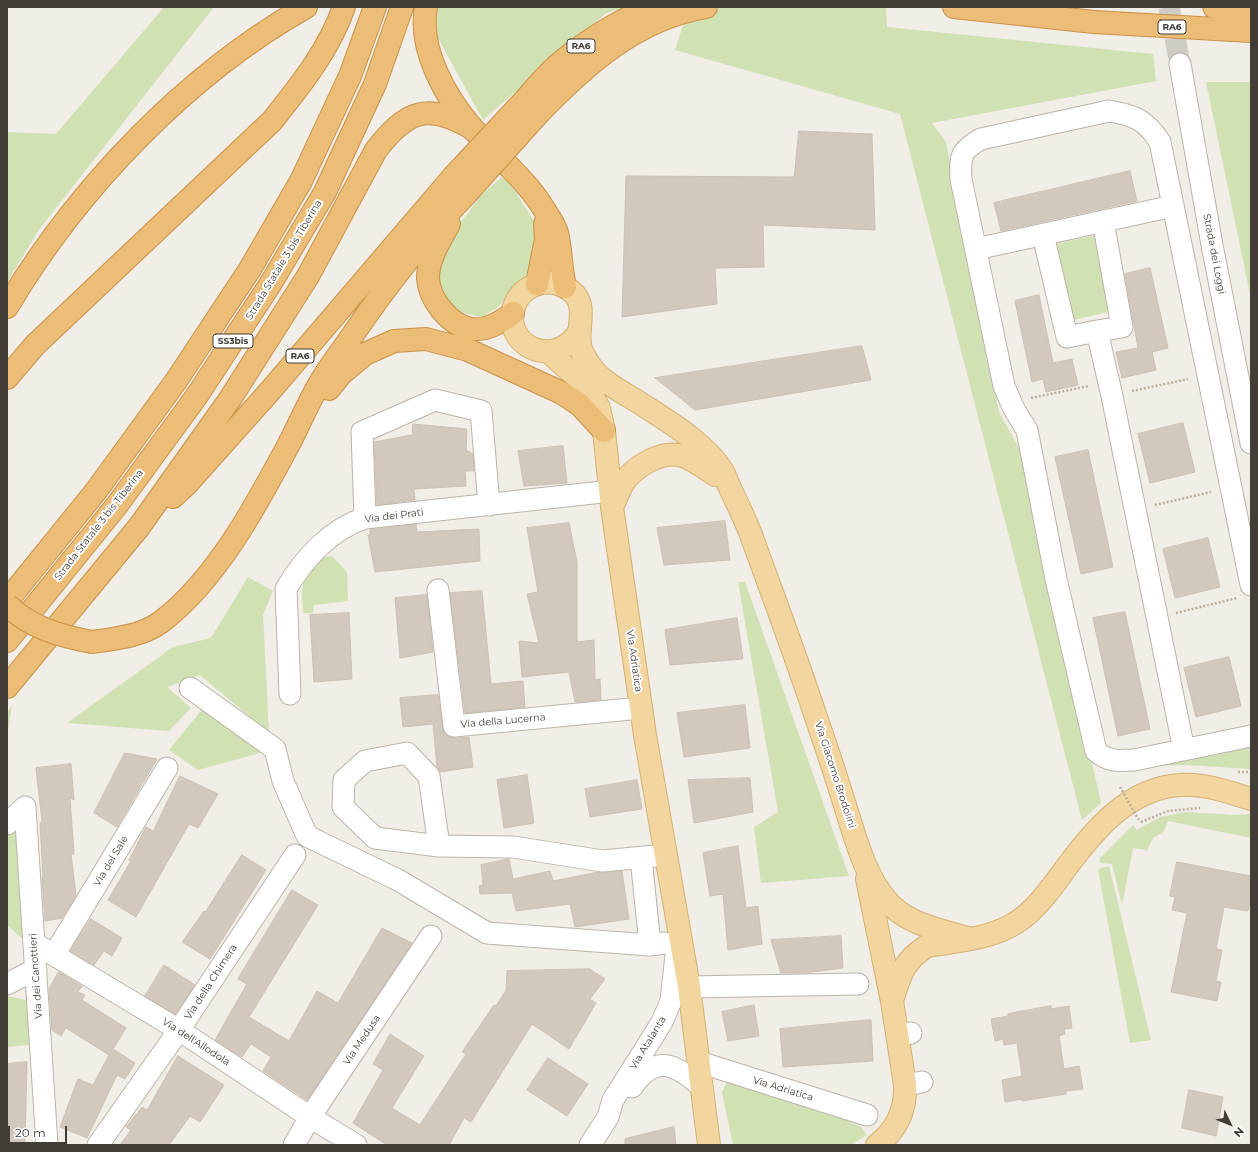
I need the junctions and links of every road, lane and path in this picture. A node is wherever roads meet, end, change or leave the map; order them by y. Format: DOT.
graph roads {
  1 [pos="306,7"];
  2 [pos="344,7"];
  3 [pos="375,7"];
  4 [pos="402,7"];
  5 [pos="426,7"];
  6 [pos="651,7"];
  7 [pos="706,7"];
  8 [pos="954,7"];
  9 [pos="1214,7"];
  10 [pos="1251,9"];
  11 [pos="1251,31"];
  12 [pos="1180,64"];
  13 [pos="530,108"];
  14 [pos="473,129"];
  15 [pos="468,192"];
  16 [pos="1173,206"];
  17 [pos="543,207"];
  18 [pos="1103,221"];
  19 [pos="1043,235"];
  20 [pos="1212,245"];
  21 [pos="976,249"];
  22 [pos="1182,250"];
  23 [pos="537,284"];
  24 [pos="565,287"];
  25 [pos="12,298"];
  26 [pos="7,312"];
  27 [pos="513,313"];
  28 [pos="580,330"];
  29 [pos="1097,331"];
  30 [pos="549,352"];
  31 [pos="1208,374"];
  32 [pos="7,378"];
  33 [pos="1111,389"];
  34 [pos="1028,399"];
  35 [pos="604,430"];
  36 [pos="291,440"];
  37 [pos="1251,443"];
  38 [pos="730,488"];
  39 [pos="1231,488"];
  40 [pos="612,499"];
  41 [pos="488,505"];
  42 [pos="1135,509"];
  43 [pos="365,518"];
  44 [pos="139,527"];
  45 [pos="438,590"];
  46 [pos="1247,591"];
  47 [pos="7,601"];
  48 [pos="7,606"];
  49 [pos="1157,617"];
  50 [pos="7,641"];
  51 [pos="7,687"];
  52 [pos="190,688"];
  53 [pos="290,694"];
  54 [pos="641,708"];
  55 [pos="1251,736"];
  56 [pos="1184,750"];
  57 [pos="167,768"];
  58 [pos="1251,784"];
  59 [pos="1120,787"];
  60 [pos="1213,788"];
  61 [pos="1251,799"];
  62 [pos="1203,808"];
  63 [pos="1138,814"];
  64 [pos="1133,817"];
  65 [pos="7,824"];
  66 [pos="439,846"];
  67 [pos="295,855"];
  68 [pos="665,855"];
  69 [pos="641,858"];
  70 [pos="865,866"];
  71 [pos="678,917"];
  72 [pos="431,936"];
  73 [pos="971,939"];
  74 [pos="678,941"];
  75 [pos="34,943"];
  76 [pos="650,945"];
  77 [pos="54,955"];
  78 [pos="36,969"];
  79 [pos="7,984"];
  80 [pos="858,984"];
  81 [pos="689,987"];
  82 [pos="892,1001"];
  83 [pos="179,1030"];
  84 [pos="699,1062"];
  85 [pos="702,1087"];
  86 [pos="867,1115"];
  87 [pos="608,1116"];
  88 [pos="310,1117"];
  89 [pos="47,1145"];
  90 [pos="98,1145"];
  91 [pos="294,1145"];
  92 [pos="356,1145"];
  93 [pos="590,1145"];
  94 [pos="709,1145"];
  95 [pos="877,1145"];
  1 -- 25 [label="highway"];
  2 -- 32 [label="highway"];
  3 -- 47 [label="highway, SS3bis"];
  4 -- 50 [label="highway, Strada Statale 3 bis Tiberina / SS3bis"];
  5 -- 14 [label="highway"];
  6 -- 13 [label="highway, RA6"];
  7 -- 13 [label="highway, RA6"];
  8 -- 11 [label="highway, RA6"];
  9 -- 10 [label="highway"];
  12 -- 20 [label="street, Strada dei Loggi"];
  13 -- 15 [label="highway, RA6, bridge"];
  13 -- 44 [label="highway, RA6, bridge"];
  14 -- 17 [label="highway"];
  14 -- 44 [label="highway"];
  15 -- 27 [label="highway"];
  15 -- 36 [label="highway, RA6"];
  16 -- 18 [label="street"];
  16 -- 21 [label="street"];
  16 -- 22 [label="street"];
  17 -- 23 [label="highway"];
  17 -- 24 [label="highway"];
  18 -- 19 [label="street"];
  18 -- 29 [label="street"];
  19 -- 21 [label="street"];
  19 -- 29 [label="street"];
  20 -- 22 [label="street"];
  20 -- 37 [label="street, Strada dei Loggi"];
  21 -- 56 [label="street"];
  22 -- 31 [label="street"];
  23 -- 24 [label="main road"];
  23 -- 27 [label="main road"];
  24 -- 28 [label="main road"];
  25 -- 26 [label="highway"];
  27 -- 30 [label="main road"];
  28 -- 30 [label="main road"];
  28 -- 38 [label="main road, Via Giacomo Brodolini"];
  29 -- 33 [label="street"];
  30 -- 35 [label="main road, Via Adriatica"];
  31 -- 33 [label="path"];
  31 -- 39 [label="street"];
  33 -- 34 [label="path"];
  33 -- 42 [label="street"];
  35 -- 36 [label="highway"];
  35 -- 40 [label="main road, Via Adriatica"];
  36 -- 48 [label="highway, bridge"];
  38 -- 40 [label="main road"];
  38 -- 70 [label="main road, Via Giacomo Brodolini"];
  39 -- 42 [label="path"];
  39 -- 46 [label="street"];
  40 -- 41 [label="street, Via dei Prati"];
  40 -- 54 [label="main road, Via Adriatica"];
  41 -- 43 [label="street, Via dei Prati"];
  41 -- 43 [label="street"];
  42 -- 49 [label="street"];
  43 -- 53 [label="street, Via dei Prati"];
  44 -- 51 [label="highway"];
  45 -- 54 [label="street, Via della Lucerna"];
  46 -- 49 [label="path"];
  49 -- 56 [label="street"];
  52 -- 76 [label="street"];
  54 -- 68 [label="main road, Via Adriatica"];
  55 -- 56 [label="street"];
  57 -- 77 [label="street, Via del Sale"];
  58 -- 60 [label="main road"];
  59 -- 62 [label="path, bridge"];
  60 -- 61 [label="main road"];
  60 -- 73 [label="main road"];
  63 -- 64 [label="path"];
  65 -- 75 [label="street, Via dei Canottieri"];
  66 -- 66 [label="street"];
  66 -- 69 [label="street"];
  67 -- 83 [label="street, Via della Chimera"];
  68 -- 69 [label="street"];
  68 -- 71 [label="main road, Via Adriatica"];
  69 -- 76 [label="street"];
  70 -- 73 [label="main road, Via Giacomo Brodolini"];
  70 -- 82 [label="main road"];
  71 -- 74 [label="street, Via Atalanta"];
  71 -- 81 [label="main road, Via Adriatica"];
  72 -- 88 [label="street, Via Medusa"];
  73 -- 82 [label="main road"];
  74 -- 76 [label="street"];
  74 -- 87 [label="street, Via Atalanta"];
  75 -- 77 [label="street, Via dell'Allodola"];
  75 -- 78 [label="street, Via dei Canottieri"];
  77 -- 83 [label="street, Via dell'Allodola"];
  78 -- 79 [label="street"];
  78 -- 89 [label="street, Via dei Canottieri"];
  80 -- 81 [label="street"];
  81 -- 84 [label="main road, Via Adriatica"];
  82 -- 95 [label="main road"];
  83 -- 88 [label="street, Via dell'Allodola"];
  83 -- 90 [label="street, Via della Chimera"];
  84 -- 85 [label="main road, Via Adriatica"];
  84 -- 86 [label="street, Via Adriatica"];
  85 -- 87 [label="street, Via Atalanta"];
  85 -- 94 [label="main road, Via Adriatica"];
  87 -- 93 [label="street, Via Atalanta"];
  88 -- 91 [label="street, Via Medusa"];
  88 -- 92 [label="street, Via dell'Allodola"];
}
